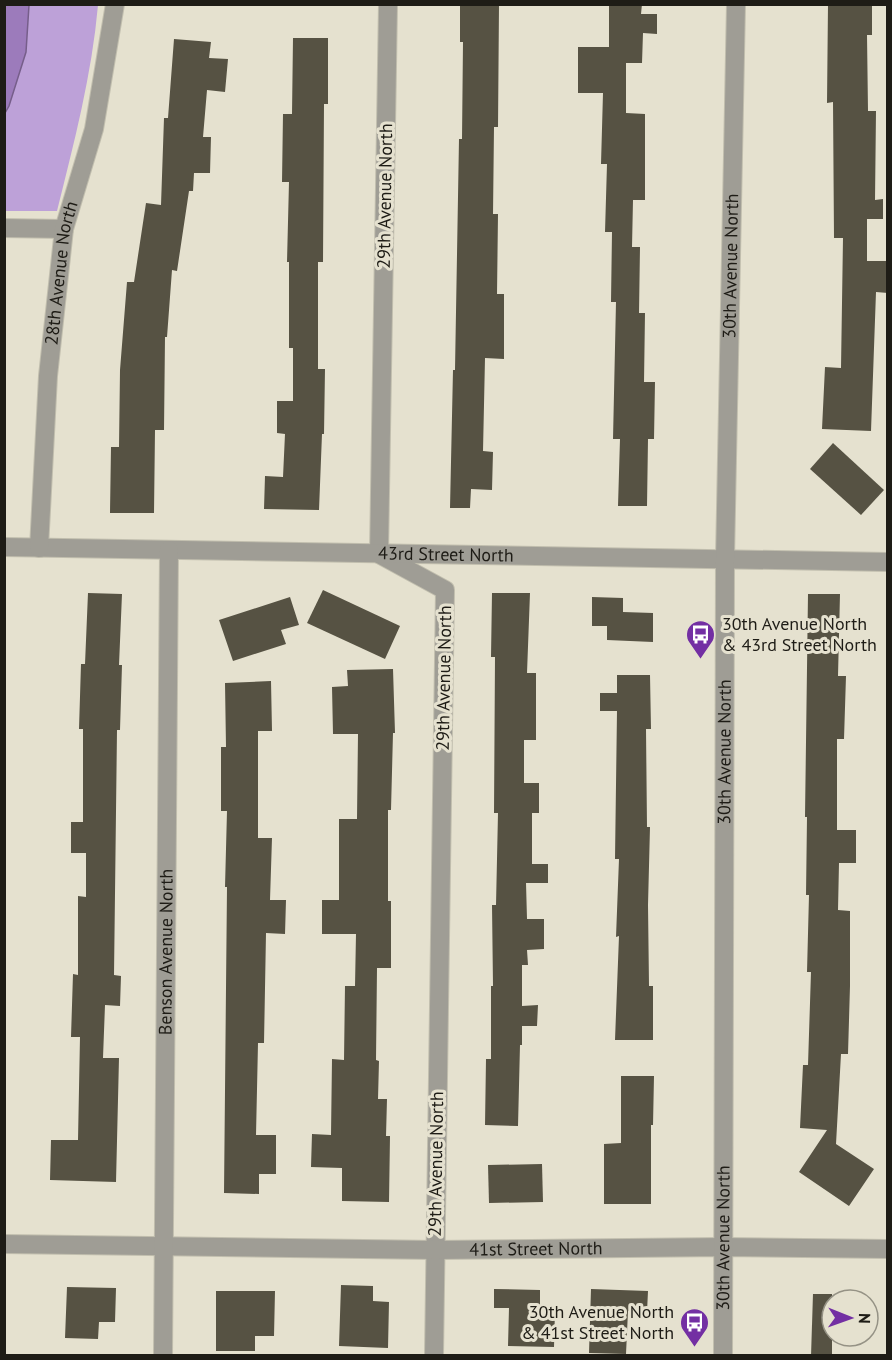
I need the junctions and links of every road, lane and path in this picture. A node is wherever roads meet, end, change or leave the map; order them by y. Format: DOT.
graph roads {
  1 [pos="115,4"];
  2 [pos="388,4"];
  3 [pos="736,4"];
  4 [pos="4,228"];
  5 [pos="64,229"];
  6 [pos="4,547"];
  7 [pos="39,548"];
  8 [pos="169,550"];
  9 [pos="379,554"];
  10 [pos="725,559"];
  11 [pos="888,562"];
  12 [pos="4,1244"];
  13 [pos="164,1246"];
  14 [pos="723,1247"];
  15 [pos="888,1249"];
  16 [pos="435,1250"];
  17 [pos="163,1356"];
  18 [pos="434,1356"];
  19 [pos="723,1356"];
  1 -- 5 [label="street, 28th Avenue North"];
  2 -- 9 [label="street, 29th Avenue North"];
  3 -- 10 [label="street, 30th Avenue North"];
  4 -- 5 [label="street"];
  5 -- 7 [label="street, 28th Avenue North"];
  6 -- 7 [label="street, 43rd Street North"];
  7 -- 8 [label="street, 43rd Street North"];
  8 -- 9 [label="street, 43rd Street North"];
  8 -- 13 [label="street, Benson Avenue North"];
  9 -- 10 [label="street, 43rd Street North"];
  9 -- 16 [label="street, 29th Avenue North"];
  10 -- 11 [label="street, 43rd Street North"];
  10 -- 14 [label="street, 30th Avenue North"];
  12 -- 13 [label="street, 41st Street North"];
  13 -- 16 [label="street, 41st Street North"];
  13 -- 17 [label="street, Benson Avenue North"];
  14 -- 15 [label="street, 41st Street North"];
  14 -- 16 [label="street, 41st Street North"];
  14 -- 19 [label="street, 30th Avenue North"];
  16 -- 18 [label="street, 29th Avenue North"];
}
